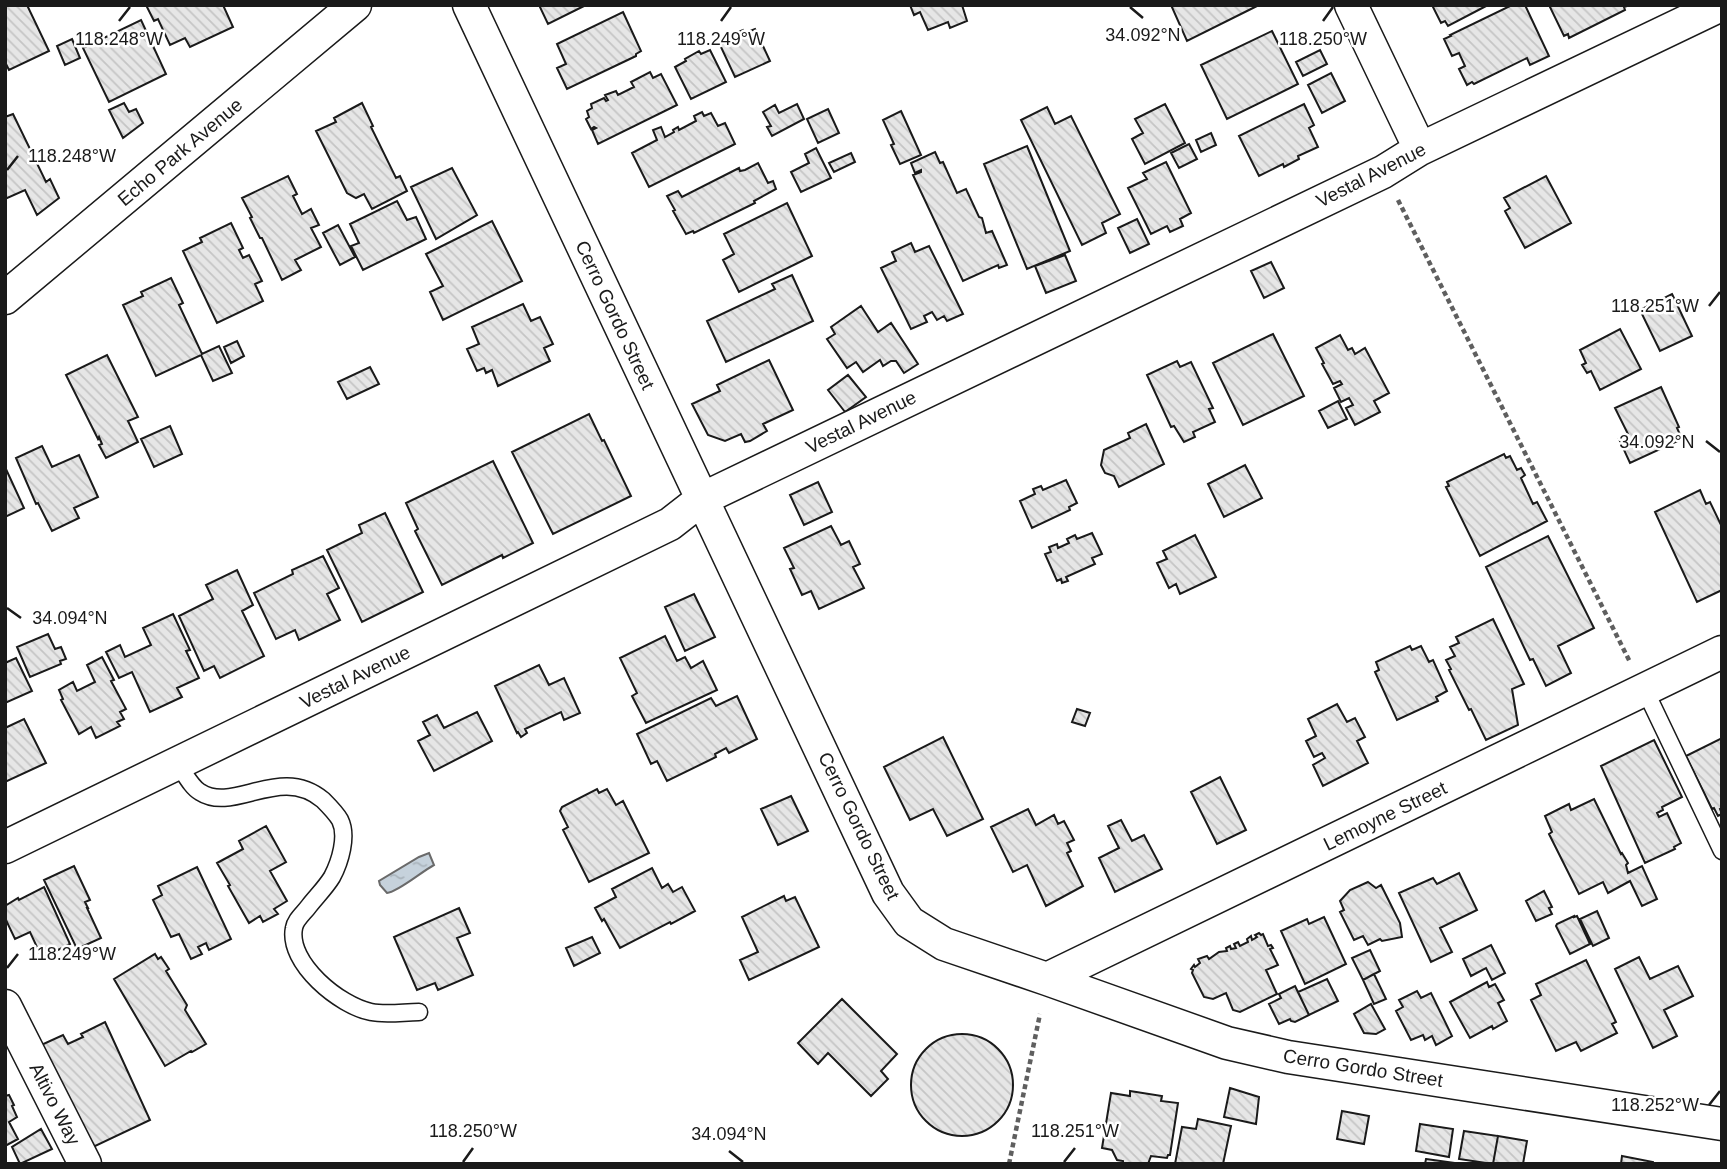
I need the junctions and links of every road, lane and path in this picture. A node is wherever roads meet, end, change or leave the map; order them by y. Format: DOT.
graph roads {
  1 [pos="355,5"];
  2 [pos="469,5"];
  3 [pos="1351,5"];
  4 [pos="1721,5"];
  5 [pos="1688,12"];
  6 [pos="1420,149"];
  7 [pos="1383,172"];
  8 [pos="5,298"];
  9 [pos="702,499"];
  10 [pos="1722,652"];
  11 [pos="1639,679"];
  12 [pos="177,763"];
  13 [pos="5,847"];
  14 [pos="1722,851"];
  15 [pos="1047,979"];
  16 [pos="5,1006"];
  17 [pos="419,1012"];
  18 [pos="1040,1014"];
  19 [pos="1722,1124"];
  20 [pos="85,1164"];
  21 [pos="1009,1164"];
  1 -- 8 [label="street, Echo Park Avenue"];
  2 -- 9 [label="street, Cerro Gordo Street"];
  3 -- 6 [label="street"];
  4 -- 5 [label="street, Vestal Avenue"];
  5 -- 6 [label="street, Vestal Avenue"];
  6 -- 7 [label="street, Vestal Avenue"];
  7 -- 9 [label="street, Vestal Avenue"];
  7 -- 11 [label="path"];
  9 -- 12 [label="street, Vestal Avenue"];
  9 -- 15 [label="street, Cerro Gordo Street"];
  10 -- 11 [label="street, Lemoyne Street"];
  11 -- 14 [label="lane"];
  11 -- 15 [label="street, Lemoyne Street"];
  12 -- 13 [label="street, Vestal Avenue"];
  12 -- 17 [label="lane"];
  15 -- 19 [label="street, Cerro Gordo Street"];
  16 -- 20 [label="street, Altivo Way"];
  18 -- 21 [label="path"];
}
